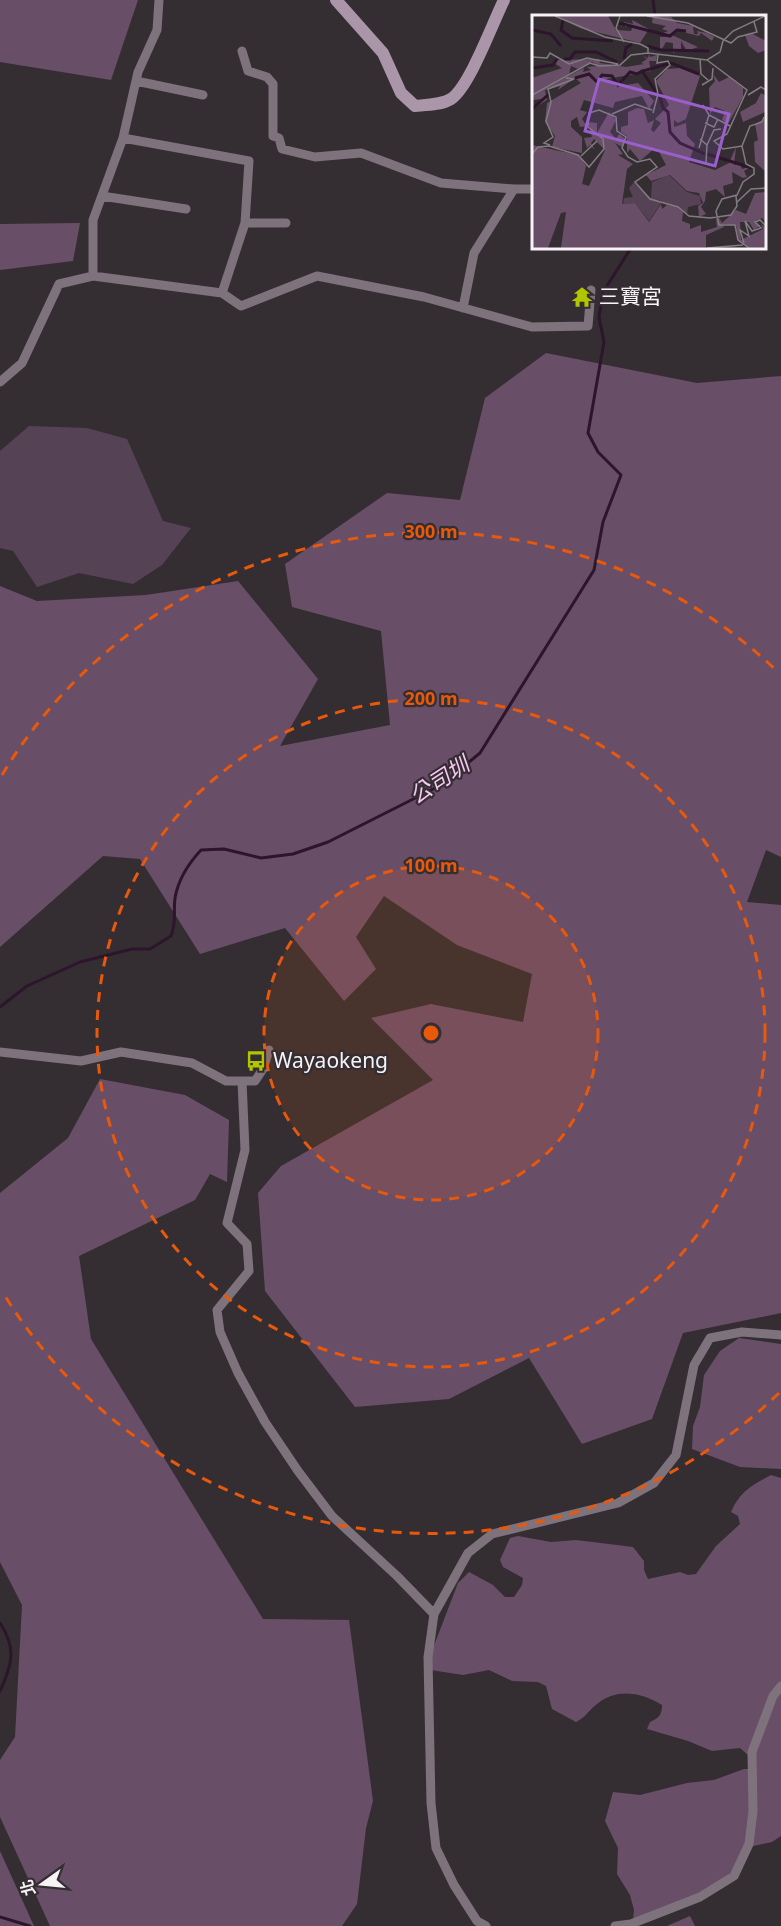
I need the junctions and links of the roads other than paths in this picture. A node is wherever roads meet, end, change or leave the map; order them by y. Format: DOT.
graph roads {
  1 [pos="159,0"];
  2 [pos="336,0"];
  3 [pos="504,0"];
  4 [pos="242,51"];
  5 [pos="136,81"];
  6 [pos="203,95"];
  7 [pos="123,138"];
  8 [pos="514,189"];
  9 [pos="532,189"];
  10 [pos="102,196"];
  11 [pos="186,209"];
  12 [pos="245,223"];
  13 [pos="286,223"];
  14 [pos="93,276"];
  15 [pos="591,290"];
  16 [pos="222,293"];
  17 [pos="463,308"];
  18 [pos="0,382"];
  19 [pos="269,1050"];
  20 [pos="0,1052"];
  21 [pos="242,1081"];
  22 [pos="781,1335"];
  23 [pos="434,1614"];
  24 [pos="781,1686"];
  25 [pos="486,1926"];
  26 [pos="615,1926"];
  1 -- 5 [label="street"];
  2 -- 3 [label="street"];
  4 -- 8 [label="street"];
  5 -- 6 [label="street"];
  5 -- 7 [label="street"];
  7 -- 10 [label="street"];
  7 -- 12 [label="street"];
  8 -- 9 [label="street"];
  8 -- 17 [label="street"];
  10 -- 11 [label="street"];
  10 -- 14 [label="street"];
  12 -- 13 [label="street"];
  12 -- 16 [label="street"];
  14 -- 16 [label="street"];
  14 -- 18 [label="street"];
  15 -- 17 [label="street"];
  16 -- 17 [label="street"];
  19 -- 21 [label="street"];
  20 -- 21 [label="street"];
  21 -- 23 [label="street"];
  22 -- 23 [label="street"];
  23 -- 25 [label="street"];
  24 -- 26 [label="street"];
}
